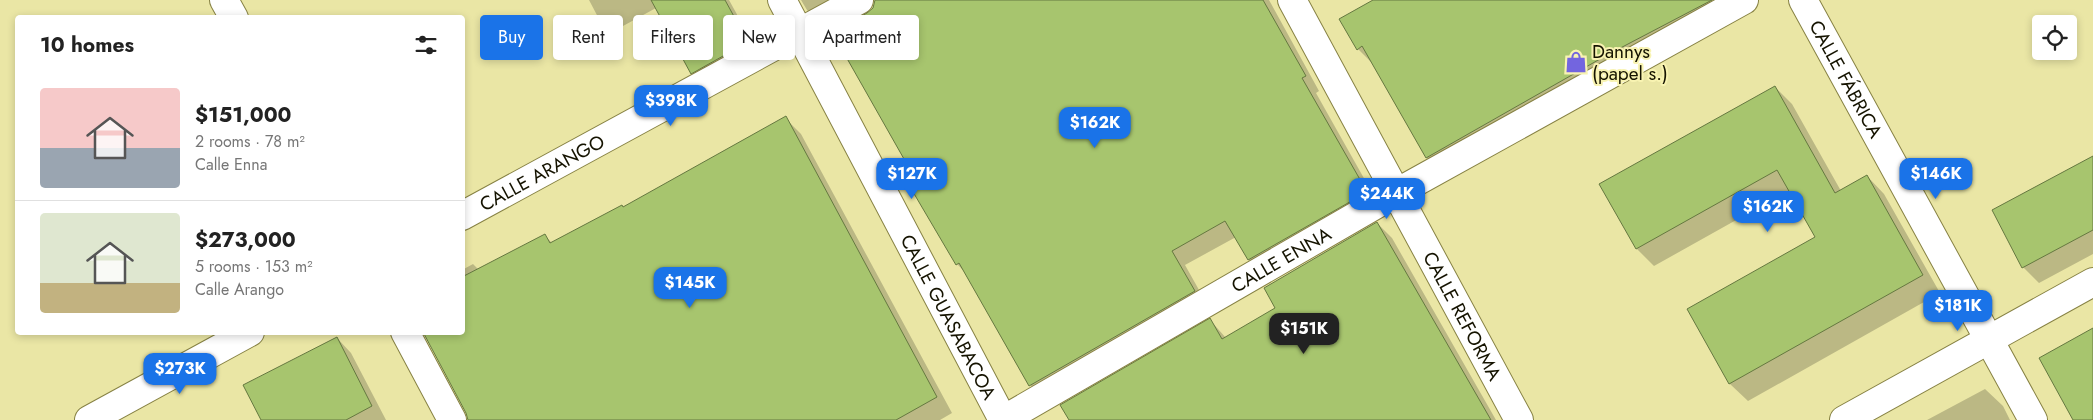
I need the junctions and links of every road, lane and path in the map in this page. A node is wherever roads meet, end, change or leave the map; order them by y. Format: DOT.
graph roads {
  1 [pos="224,0"];
  2 [pos="782,0"];
  3 [pos="859,0"];
  4 [pos="1292,0"];
  5 [pos="1744,0"];
  6 [pos="1803,0"];
  7 [pos="232,15"];
  8 [pos="800,33"];
  9 [pos="1396,193"];
  10 [pos="465,214"];
  11 [pos="2093,282"];
  12 [pos="245,335"];
  13 [pos="407,335"];
  14 [pos="1988,339"];
  15 [pos="89,420"];
  16 [pos="452,420"];
  17 [pos="1003,420"];
  18 [pos="1519,420"];
  19 [pos="1844,420"];
  20 [pos="2033,420"];
  1 -- 7 [label="street"];
  2 -- 8 [label="street, CALLE GUASABACOA"];
  3 -- 8 [label="street, CALLE ARANGO"];
  4 -- 9 [label="street, CALLE REFORMA"];
  5 -- 9 [label="street, CALLE ENNA"];
  6 -- 14 [label="street, CALLE FÁBRICA"];
  8 -- 10 [label="street, CALLE ARANGO"];
  8 -- 17 [label="street, CALLE GUASABACOA"];
  9 -- 17 [label="street, CALLE ENNA"];
  9 -- 18 [label="street, CALLE REFORMA"];
  11 -- 14 [label="street"];
  12 -- 15 [label="street"];
  13 -- 16 [label="street"];
  14 -- 19 [label="street"];
  14 -- 20 [label="street, CALLE FÁBRICA"];
}
